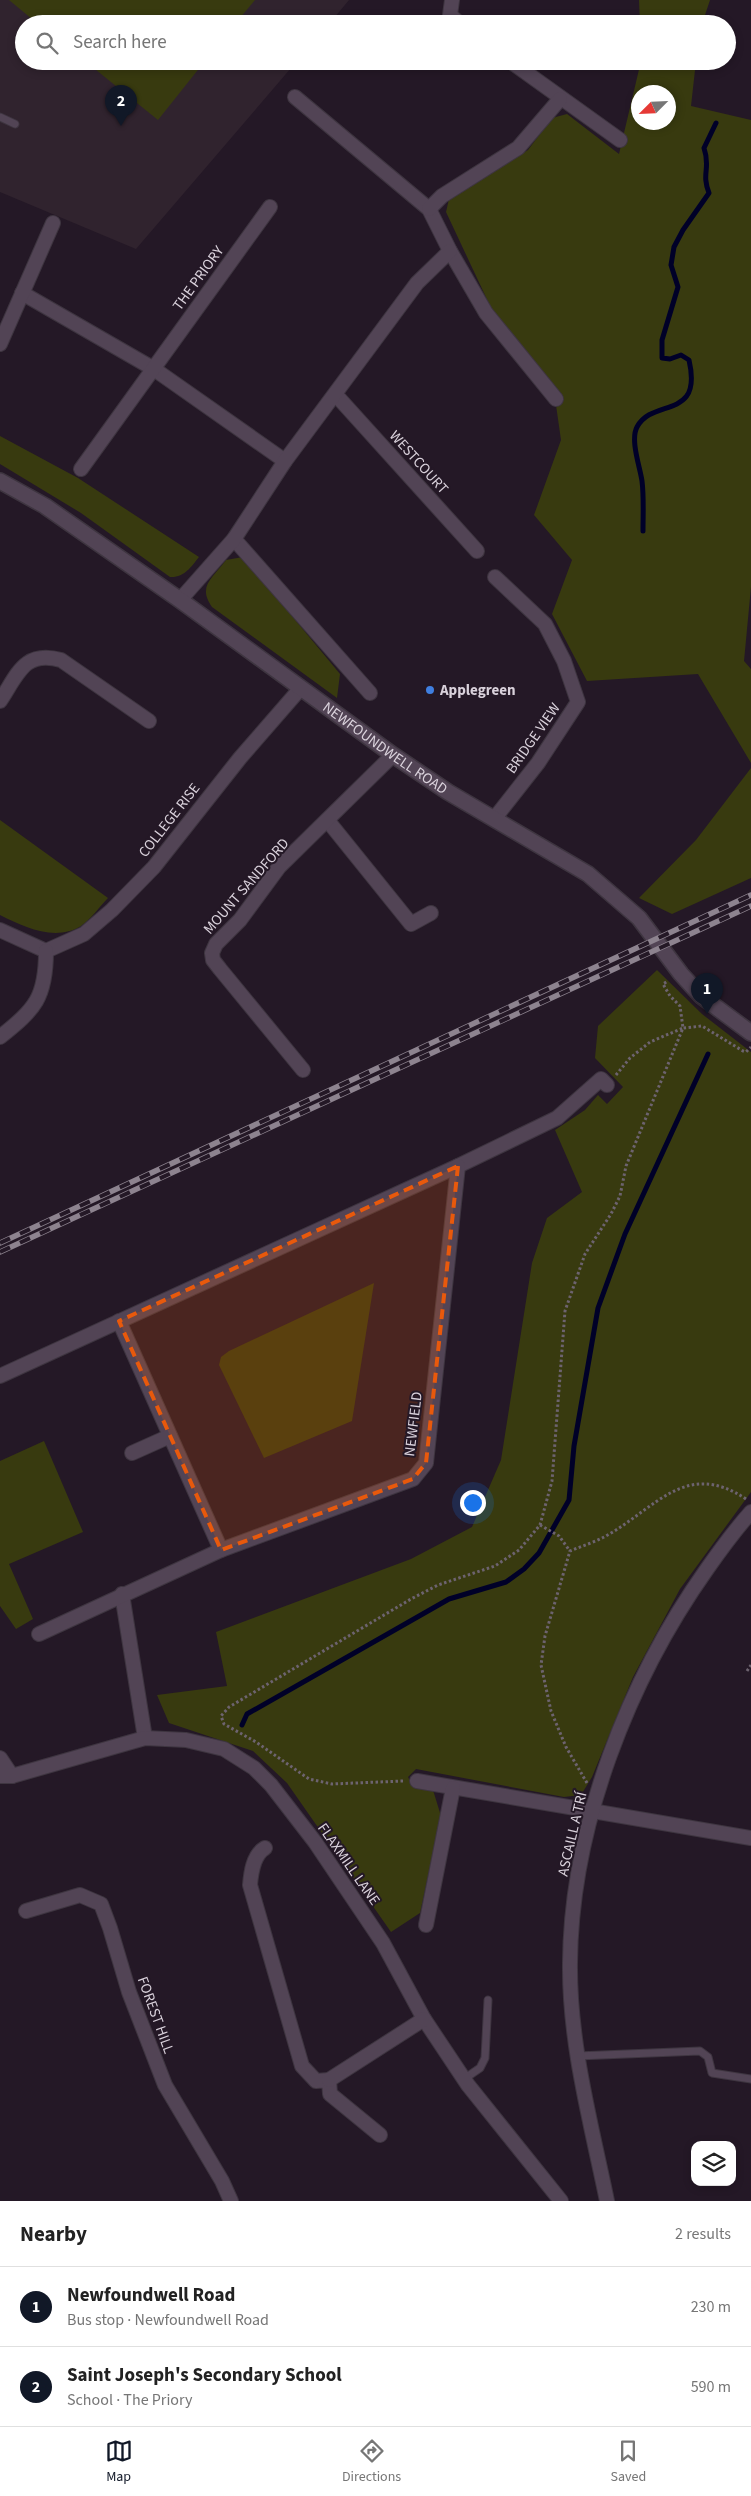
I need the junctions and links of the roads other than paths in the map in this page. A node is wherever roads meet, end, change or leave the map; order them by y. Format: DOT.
graph roads {
  1 [pos="452,0"];
  2 [pos="450,15"];
  3 [pos="522,70"];
  4 [pos="295,97"];
  5 [pos="560,99"];
  6 [pos="0,117"];
  7 [pos="15,124"];
  8 [pos="620,140"];
  9 [pos="270,207"];
  10 [pos="429,209"];
  11 [pos="53,222"];
  12 [pos="450,251"];
  13 [pos="22,293"];
  14 [pos="0,344"];
  15 [pos="154,369"];
  16 [pos="336,395"];
  17 [pos="556,399"];
  18 [pos="285,461"];
  19 [pos="81,469"];
  20 [pos="0,481"];
  21 [pos="234,539"];
  22 [pos="477,551"];
  23 [pos="495,577"];
  24 [pos="180,600"];
  25 [pos="300,689"];
  26 [pos="370,693"];
  27 [pos="0,700"];
  28 [pos="149,722"];
  29 [pos="393,755"];
  30 [pos="494,819"];
  31 [pos="328,821"];
  32 [pos="431,913"];
  33 [pos="0,930"];
  34 [pos="46,951"];
  35 [pos="751,1033"];
  36 [pos="0,1037"];
  37 [pos="302,1070"];
  38 [pos="607,1085"];
  39 [pos="458,1166"];
  40 [pos="119,1321"];
  41 [pos="0,1376"];
  42 [pos="170,1436"];
  43 [pos="132,1453"];
  44 [pos="748,1520"];
  45 [pos="221,1550"];
  46 [pos="122,1594"];
  47 [pos="39,1634"];
  48 [pos="145,1738"];
  49 [pos="0,1758"];
  50 [pos="6,1776"];
  51 [pos="417,1781"];
  52 [pos="453,1788"];
  53 [pos="593,1810"];
  54 [pos="751,1838"];
  55 [pos="265,1848"];
  56 [pos="26,1911"];
  57 [pos="426,1925"];
  58 [pos="488,2000"];
  59 [pos="424,2019"];
  60 [pos="577,2056"];
  61 [pos="464,2078"];
  62 [pos="751,2079"];
  63 [pos="329,2080"];
  64 [pos="380,2135"];
  65 [pos="231,2201"];
  66 [pos="561,2201"];
  67 [pos="607,2201"];
  1 -- 2 [label="street"];
  3 -- 5 [label="street"];
  4 -- 10 [label="street"];
  5 -- 8 [label="street"];
  5 -- 10 [label="street"];
  6 -- 7 [label="lane"];
  9 -- 15 [label="street, THE PRIORY"];
  10 -- 12 [label="street"];
  11 -- 13 [label="street"];
  12 -- 16 [label="street"];
  12 -- 17 [label="street"];
  13 -- 14 [label="street"];
  13 -- 15 [label="street"];
  15 -- 18 [label="street"];
  15 -- 19 [label="street, THE PRIORY"];
  16 -- 18 [label="street"];
  16 -- 22 [label="street, WESTCOURT"];
  18 -- 21 [label="street"];
  20 -- 24 [label="main road, NEWFOUNDWELL ROAD"];
  21 -- 24 [label="street"];
  21 -- 26 [label="street"];
  23 -- 30 [label="street, BRIDGE VIEW"];
  24 -- 25 [label="main road, NEWFOUNDWELL ROAD"];
  25 -- 29 [label="main road, NEWFOUNDWELL ROAD"];
  25 -- 34 [label="street, COLLEGE RISE"];
  27 -- 28 [label="street"];
  29 -- 30 [label="main road, NEWFOUNDWELL ROAD"];
  29 -- 31 [label="street, MOUNT SANDFORD"];
  30 -- 35 [label="main road, NEWFOUNDWELL ROAD"];
  31 -- 32 [label="street"];
  31 -- 37 [label="street, MOUNT SANDFORD"];
  33 -- 34 [label="street"];
  34 -- 36 [label="street"];
  38 -- 39 [label="street"];
  39 -- 40 [label="street"];
  39 -- 45 [label="street, NEWFIELD"];
  40 -- 41 [label="street"];
  40 -- 42 [label="street"];
  42 -- 43 [label="street"];
  42 -- 45 [label="street"];
  44 -- 53 [label="street, ASCAILL A TRÍ"];
  45 -- 46 [label="street, NEWFIELD"];
  46 -- 47 [label="street, NEWFIELD"];
  46 -- 48 [label="street"];
  48 -- 50 [label="street, FLAXMILL LANE"];
  48 -- 59 [label="street, FLAXMILL LANE"];
  49 -- 50 [label="street"];
  51 -- 52 [label="street"];
  52 -- 53 [label="street"];
  52 -- 57 [label="street"];
  53 -- 54 [label="street"];
  53 -- 60 [label="street, ASCAILL A TRÍ"];
  55 -- 63 [label="street"];
  56 -- 65 [label="street, FOREST HILL"];
  58 -- 61 [label="lane"];
  59 -- 61 [label="street, FLAXMILL LANE"];
  59 -- 63 [label="street"];
  60 -- 62 [label="lane"];
  60 -- 67 [label="street, ASCAILL A TRÍ"];
  61 -- 66 [label="street, FLAXMILL LANE"];
  63 -- 64 [label="street"];
}
